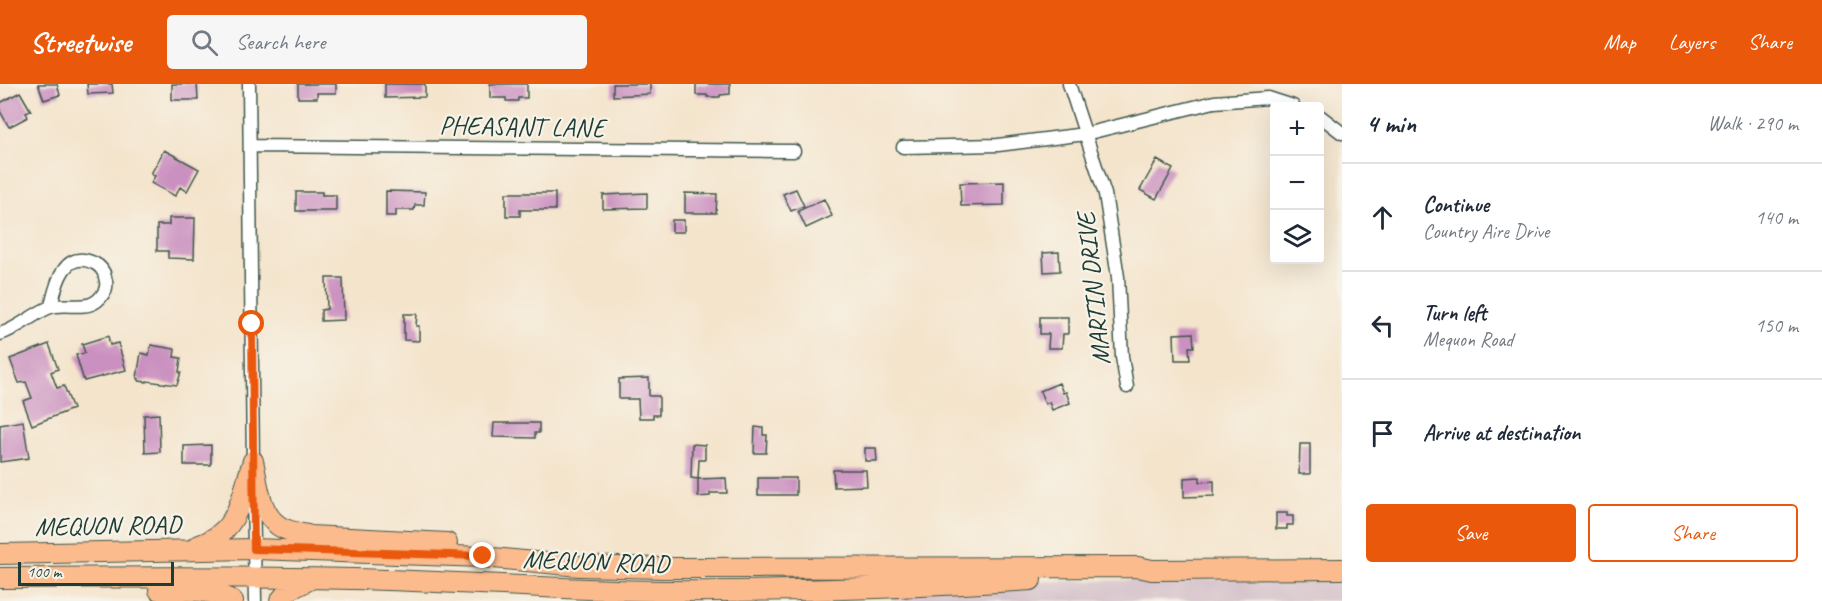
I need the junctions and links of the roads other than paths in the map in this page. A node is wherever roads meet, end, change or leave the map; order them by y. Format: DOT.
graph roads {
  1 [pos="249,84"];
  2 [pos="1069,84"];
  3 [pos="1280,102"];
  4 [pos="1324,119"];
  5 [pos="1342,133"];
  6 [pos="1085,134"];
  7 [pos="250,146"];
  8 [pos="903,147"];
  9 [pos="794,151"];
  10 [pos="51,306"];
  11 [pos="0,334"];
  12 [pos="1127,387"];
  13 [pos="253,461"];
  14 [pos="254,549"];
  15 [pos="184,550"];
  16 [pos="0,554"];
  17 [pos="522,560"];
  18 [pos="570,565"];
  19 [pos="1342,569"];
  20 [pos="1152,570"];
  21 [pos="0,577"];
  22 [pos="255,578"];
  23 [pos="312,578"];
  24 [pos="0,589"];
  25 [pos="233,601"];
  26 [pos="255,601"];
  27 [pos="280,601"];
  1 -- 7 [label="street"];
  2 -- 6 [label="street, MARTIN DRIVE"];
  3 -- 6 [label="street"];
  4 -- 5 [label="street"];
  6 -- 8 [label="street"];
  6 -- 12 [label="street, MARTIN DRIVE"];
  7 -- 9 [label="street, PHEASANT LANE"];
  7 -- 13 [label="street"];
  10 -- 10 [label="street"];
  10 -- 11 [label="street"];
  13 -- 14 [label="street"];
  13 -- 15 [label="main road"];
  13 -- 18 [label="main road"];
  14 -- 15 [label="main road, MEQUON ROAD"];
  14 -- 17 [label="main road, MEQUON ROAD"];
  14 -- 21 [label="main road"];
  14 -- 22 [label="street"];
  15 -- 16 [label="main road, MEQUON ROAD"];
  17 -- 18 [label="main road, MEQUON ROAD"];
  17 -- 22 [label="main road"];
  18 -- 20 [label="main road, MEQUON ROAD"];
  19 -- 20 [label="main road, MEQUON ROAD"];
  20 -- 23 [label="main road, MEQUON ROAD"];
  21 -- 22 [label="main road, MEQUON ROAD"];
  22 -- 23 [label="main road, MEQUON ROAD"];
  22 -- 26 [label="street"];
  23 -- 27 [label="main road"];
  24 -- 25 [label="main road"];
}
